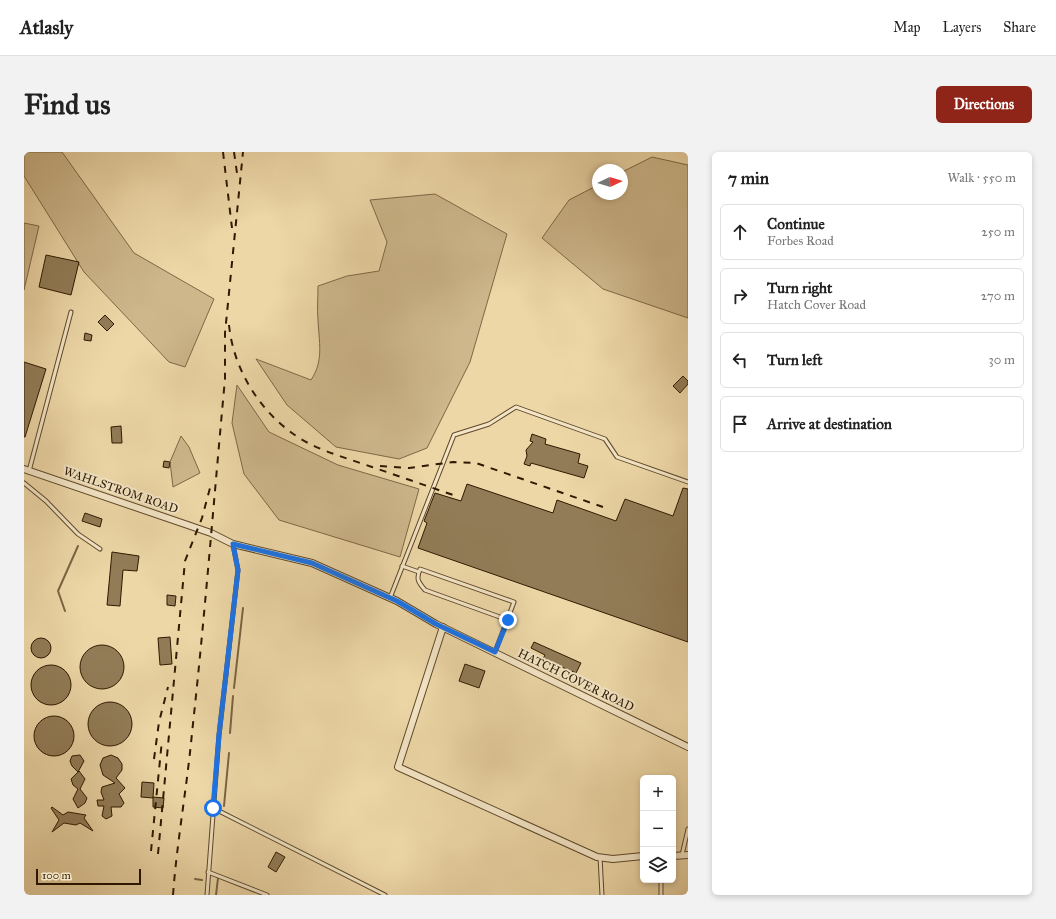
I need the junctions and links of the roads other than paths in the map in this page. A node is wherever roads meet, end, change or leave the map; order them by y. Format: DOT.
graph roads {
  1 [pos="71,312"];
  2 [pos="26,470"];
  3 [pos="688,482"];
  4 [pos="24,483"];
  5 [pos="211,533"];
  6 [pos="233,544"];
  7 [pos="100,549"];
  8 [pos="402,566"];
  9 [pos="419,572"];
  10 [pos="390,598"];
  11 [pos="508,620"];
  12 [pos="443,627"];
  13 [pos="495,652"];
  14 [pos="688,747"];
  15 [pos="213,808"];
  16 [pos="688,829"];
  17 [pos="685,855"];
  18 [pos="640,856"];
  19 [pos="600,857"];
  20 [pos="208,872"];
  21 [pos="661,883"];
  22 [pos="207,895"];
  23 [pos="267,895"];
  24 [pos="385,895"];
  25 [pos="602,895"];
  26 [pos="661,895"];
  1 -- 2 [label="lane"];
  2 -- 5 [label="street, WAHLSTROM ROAD"];
  3 -- 8 [label="lane"];
  4 -- 7 [label="lane"];
  5 -- 6 [label="street, HATCH COVER ROAD"];
  6 -- 10 [label="street, HATCH COVER ROAD"];
  6 -- 15 [label="lane"];
  8 -- 9 [label="lane"];
  8 -- 10 [label="lane"];
  9 -- 11 [label="lane"];
  9 -- 11 [label="lane"];
  10 -- 12 [label="street, HATCH COVER ROAD"];
  11 -- 13 [label="lane"];
  12 -- 13 [label="street, HATCH COVER ROAD"];
  12 -- 19 [label="street"];
  13 -- 14 [label="street, HATCH COVER ROAD"];
  15 -- 20 [label="lane"];
  15 -- 24 [label="lane"];
  16 -- 17 [label="lane"];
  18 -- 19 [label="street"];
  19 -- 25 [label="lane"];
  20 -- 22 [label="lane"];
  20 -- 23 [label="lane"];
  21 -- 26 [label="lane"];
}
